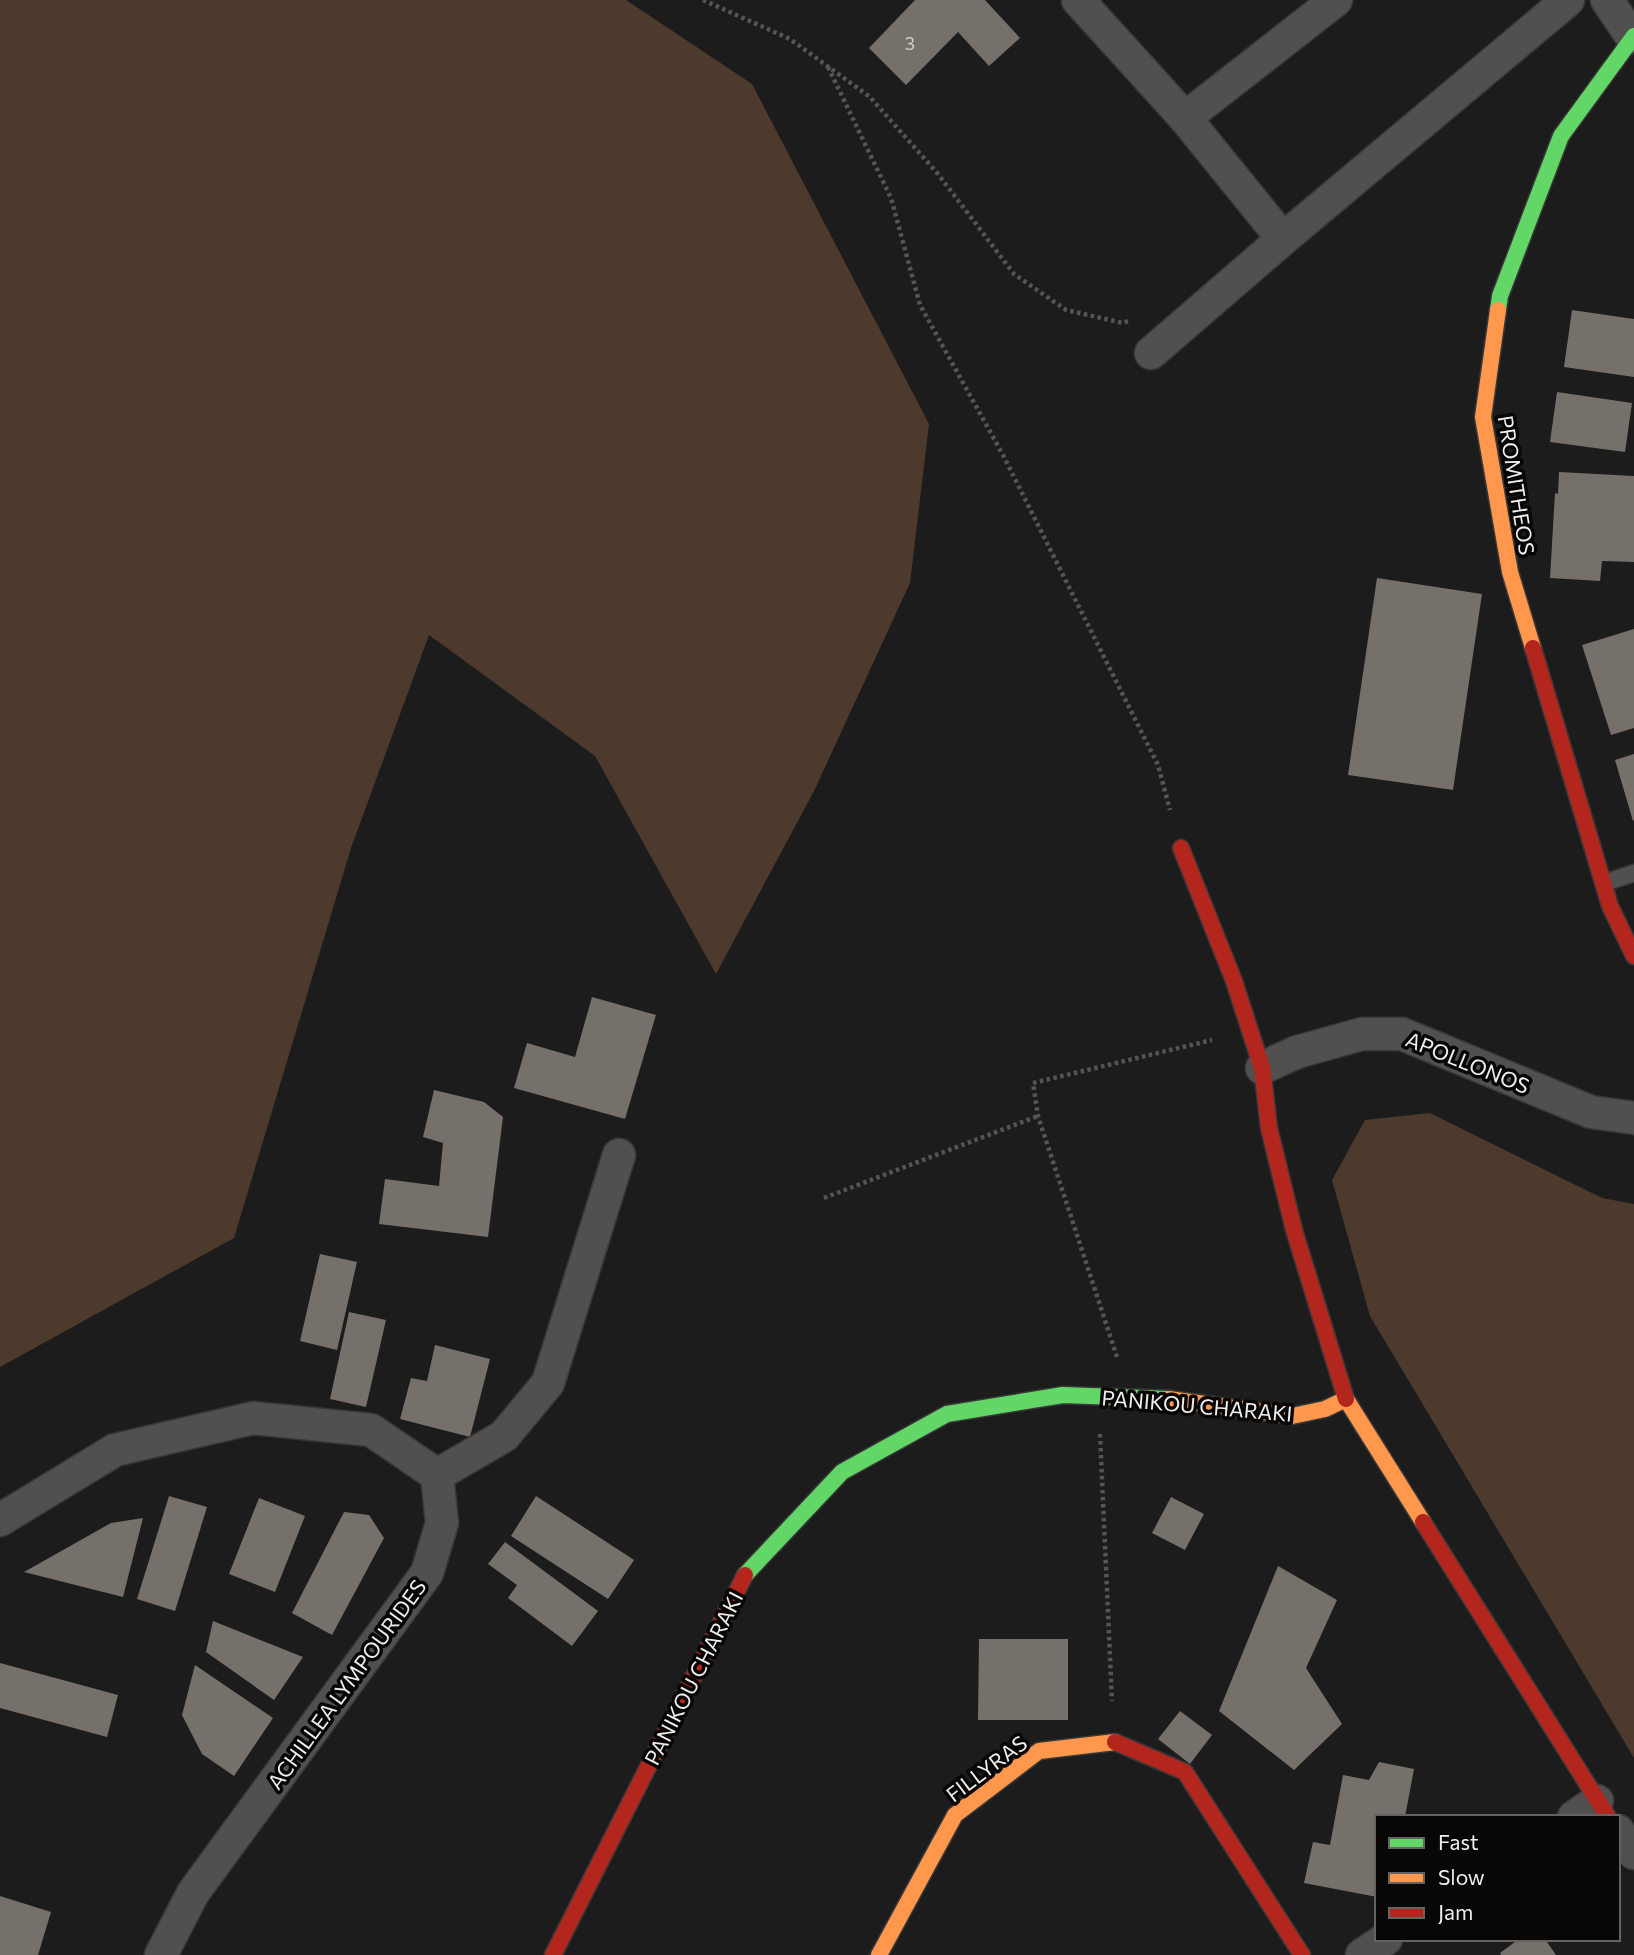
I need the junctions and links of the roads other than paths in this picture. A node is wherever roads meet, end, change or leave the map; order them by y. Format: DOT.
graph roads {
  1 [pos="1078,0"];
  2 [pos="1336,0"];
  3 [pos="1568,0"];
  4 [pos="1607,0"];
  5 [pos="1633,36"];
  6 [pos="1185,118"];
  7 [pos="1283,239"];
  8 [pos="1151,353"];
  9 [pos="1181,848"];
  10 [pos="1634,873"];
  11 [pos="1604,883"];
  12 [pos="1634,956"];
  13 [pos="1262,1068"];
  14 [pos="1634,1118"];
  15 [pos="619,1155"];
  16 [pos="1346,1399"];
  17 [pos="437,1475"];
  18 [pos="0,1520"];
  19 [pos="1593,1811"];
  20 [pos="1620,1834"];
  21 [pos="1634,1853"];
  22 [pos="1383,1941"];
  23 [pos="161,1955"];
  24 [pos="553,1955"];
  25 [pos="879,1955"];
  26 [pos="1302,1955"];
  27 [pos="1362,1955"];
  1 -- 6 [label="street"];
  2 -- 6 [label="street"];
  3 -- 7 [label="street"];
  4 -- 5 [label="street"];
  5 -- 11 [label="street, PROMITHEOS"];
  6 -- 7 [label="street"];
  7 -- 8 [label="street"];
  9 -- 13 [label="street"];
  10 -- 11 [label="lane"];
  11 -- 12 [label="street, PROMITHEOS"];
  13 -- 14 [label="street, APOLLONOS"];
  13 -- 16 [label="street"];
  15 -- 17 [label="street"];
  16 -- 19 [label="street"];
  16 -- 24 [label="street, PANIKOU CHARAKI"];
  17 -- 18 [label="street"];
  17 -- 23 [label="street, ACHILLEA LYMPOURIDES"];
  20 -- 21 [label="street"];
  22 -- 27 [label="street"];
  25 -- 26 [label="street, FILLYRAS"];
}
